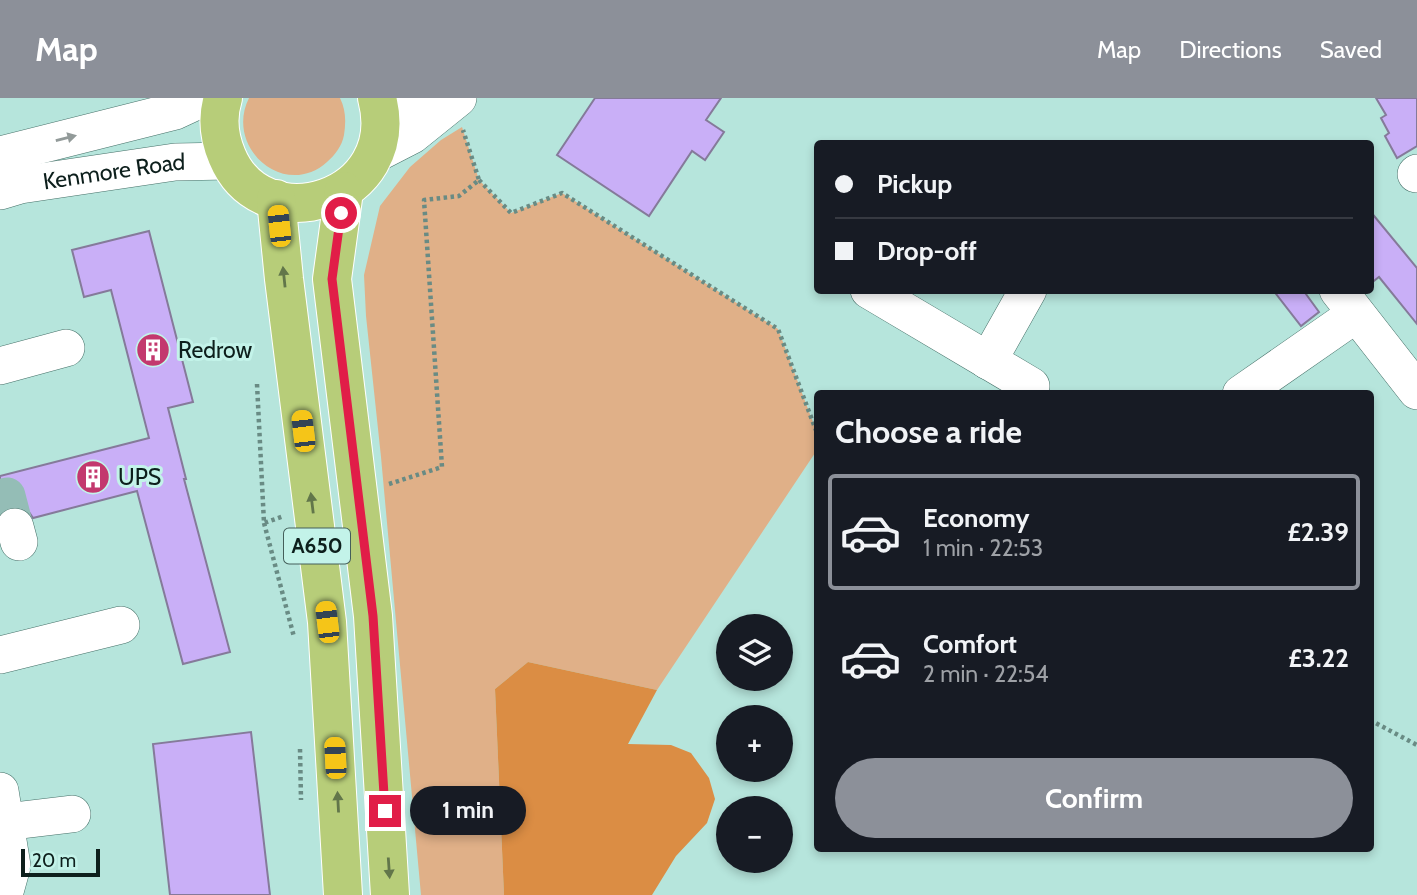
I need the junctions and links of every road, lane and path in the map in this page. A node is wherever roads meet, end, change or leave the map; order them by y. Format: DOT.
graph roads {
  1 [pos="203,98"];
  2 [pos="223,98"];
  3 [pos="377,98"];
  4 [pos="391,98"];
  5 [pos="439,98"];
  6 [pos="460,113"];
  7 [pos="375,154"];
  8 [pos="0,155"];
  9 [pos="229,161"];
  10 [pos="479,180"];
  11 [pos="0,191"];
  12 [pos="344,191"];
  13 [pos="276,200"];
  14 [pos="876,294"];
  15 [pos="1026,294"];
  16 [pos="1347,302"];
  17 [pos="66,348"];
  18 [pos="988,361"];
  19 [pos="0,366"];
  20 [pos="257,383"];
  21 [pos="1031,386"];
  22 [pos="1246,390"];
  23 [pos="1417,391"];
  24 [pos="814,425"];
  25 [pos="358,494"];
  26 [pos="313,508"];
  27 [pos="264,523"];
  28 [pos="121,625"];
  29 [pos="297,647"];
  30 [pos="0,655"];
  31 [pos="1374,722"];
  32 [pos="300,740"];
  33 [pos="1417,744"];
  34 [pos="302,800"];
  35 [pos="3,806"];
  36 [pos="72,814"];
  37 [pos="4,895"];
  38 [pos="343,895"];
  39 [pos="390,895"];
  8 -- 1 [label="street, Kenmore Road, one-way"];
  2 -- 9 [label="highway"];
  3 -- 7 [label="highway"];
  4 -- 5 [label="street"];
  6 -- 7 [label="street"];
  6 -- 10 [label="path"];
  7 -- 12 [label="highway"];
  9 -- 11 [label="street, Kenmore Road"];
  9 -- 13 [label="highway"];
  10 -- 24 [label="path"];
  10 -- 25 [label="path"];
  12 -- 13 [label="highway"];
  12 -- 25 [label="highway, A650"];
  26 -- 13 [label="highway, A650, one-way"];
  14 -- 18 [label="street"];
  15 -- 18 [label="street"];
  16 -- 22 [label="street"];
  16 -- 23 [label="street"];
  17 -- 19 [label="street"];
  18 -- 21 [label="street"];
  20 -- 27 [label="path"];
  25 -- 39 [label="highway, A650, one-way"];
  26 -- 27 [label="path"];
  38 -- 26 [label="highway, A650, one-way"];
  27 -- 29 [label="path"];
  28 -- 30 [label="street"];
  31 -- 33 [label="path"];
  32 -- 34 [label="path"];
  35 -- 36 [label="street"];
  35 -- 37 [label="street"];
}
